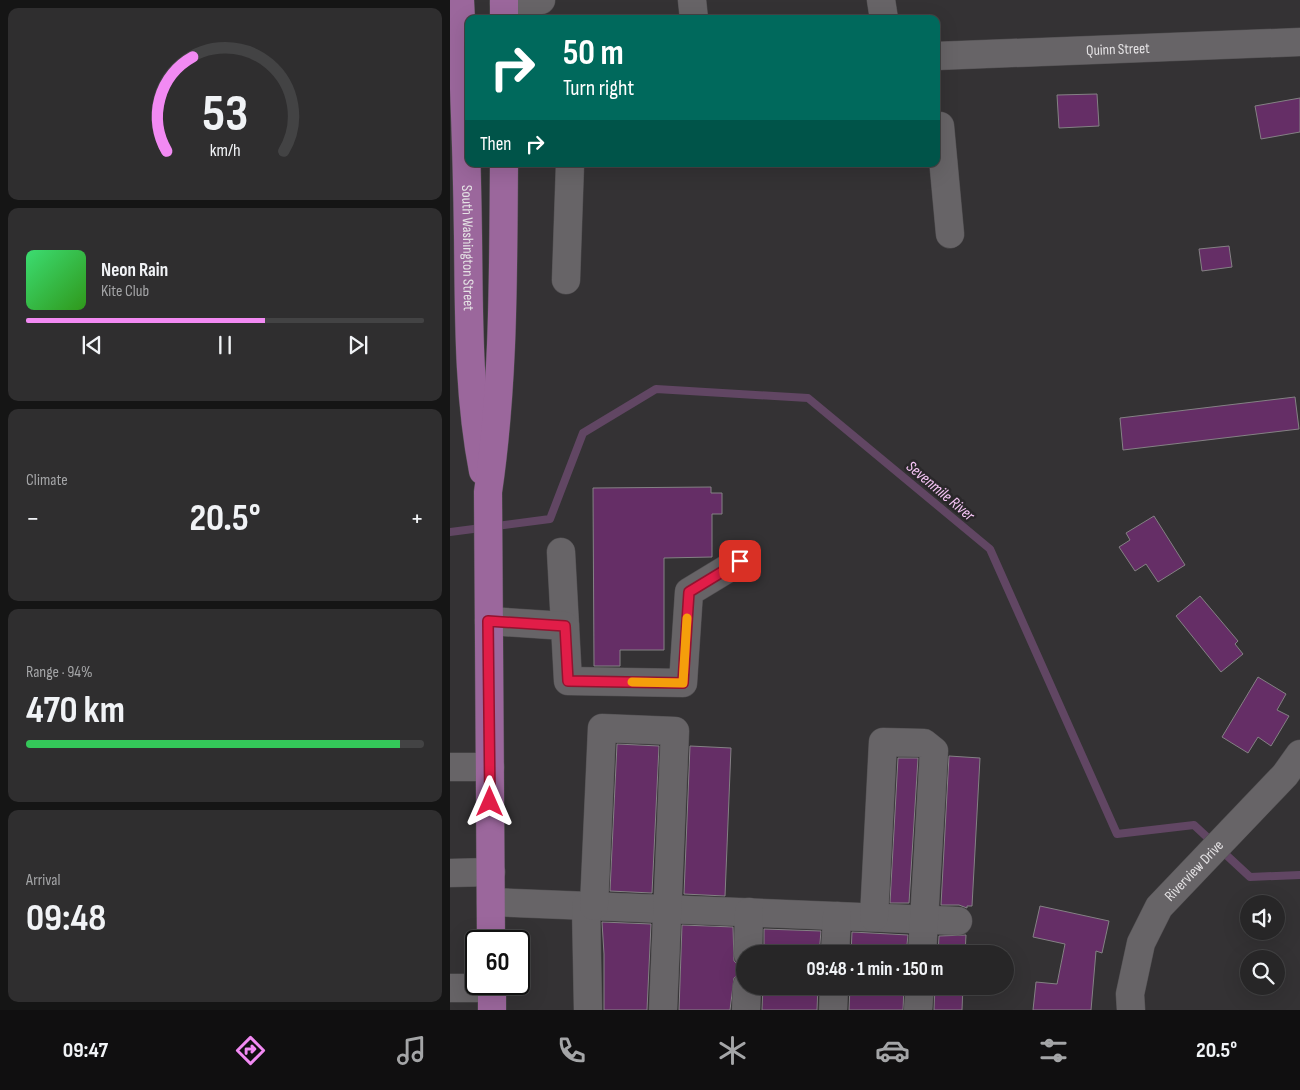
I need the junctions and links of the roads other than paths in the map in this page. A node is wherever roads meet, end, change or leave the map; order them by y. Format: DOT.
graph roads {
  1 [pos="460,0"];
  2 [pos="541,0"];
  3 [pos="692,0"];
  4 [pos="881,0"];
  5 [pos="504,7"];
  6 [pos="694,15"];
  7 [pos="883,15"];
  8 [pos="1300,42"];
  9 [pos="940,56"];
  10 [pos="465,120"];
  11 [pos="940,126"];
  12 [pos="467,167"];
  13 [pos="504,167"];
  14 [pos="570,167"];
  15 [pos="950,234"];
  16 [pos="566,280"];
  17 [pos="488,492"];
  18 [pos="561,552"];
  19 [pos="740,561"];
  20 [pos="488,621"];
  21 [pos="565,626"];
  22 [pos="1300,754"];
  23 [pos="450,767"];
  24 [pos="490,767"];
  25 [pos="490,872"];
  26 [pos="450,873"];
  27 [pos="491,902"];
  28 [pos="590,906"];
  29 [pos="668,909"];
  30 [pos="749,912"];
  31 [pos="837,916"];
  32 [pos="874,918"];
  33 [pos="925,920"];
  34 [pos="958,921"];
  35 [pos="491,930"];
  36 [pos="748,945"];
  37 [pos="835,945"];
  38 [pos="923,945"];
  39 [pos="450,988"];
  40 [pos="465,990"];
  41 [pos="747,995"];
  42 [pos="834,995"];
  43 [pos="919,995"];
  44 [pos="588,1010"];
  45 [pos="663,1010"];
  46 [pos="746,1010"];
  47 [pos="833,1010"];
  48 [pos="918,1010"];
  49 [pos="1131,1010"];
  1 -- 10 [label="main road, South Washington Street"];
  2 -- 5 [label="street"];
  3 -- 6 [label="street"];
  4 -- 7 [label="street"];
  8 -- 9 [label="street, Quinn Street"];
  11 -- 15 [label="street"];
  12 -- 17 [label="main road, South Washington Street"];
  13 -- 17 [label="main road, South Washington Street"];
  14 -- 16 [label="street"];
  17 -- 20 [label="main road, South Washington Street"];
  18 -- 21 [label="street"];
  19 -- 21 [label="street"];
  20 -- 21 [label="street"];
  20 -- 24 [label="main road, South Washington Street"];
  22 -- 49 [label="street, Riverview Drive"];
  23 -- 24 [label="street"];
  24 -- 25 [label="main road, South Washington Street"];
  25 -- 26 [label="street"];
  25 -- 27 [label="main road, South Washington Street"];
  27 -- 28 [label="street"];
  27 -- 35 [label="main road, South Washington Street"];
  28 -- 29 [label="street"];
  28 -- 29 [label="street"];
  28 -- 44 [label="street"];
  29 -- 30 [label="street"];
  29 -- 45 [label="street"];
  30 -- 31 [label="street"];
  30 -- 36 [label="street"];
  31 -- 32 [label="street"];
  31 -- 37 [label="street"];
  32 -- 33 [label="street"];
  32 -- 33 [label="street"];
  33 -- 34 [label="street"];
  33 -- 38 [label="street"];
  39 -- 40 [label="street"];
  41 -- 46 [label="street"];
  42 -- 47 [label="street"];
  43 -- 48 [label="street"];
}
